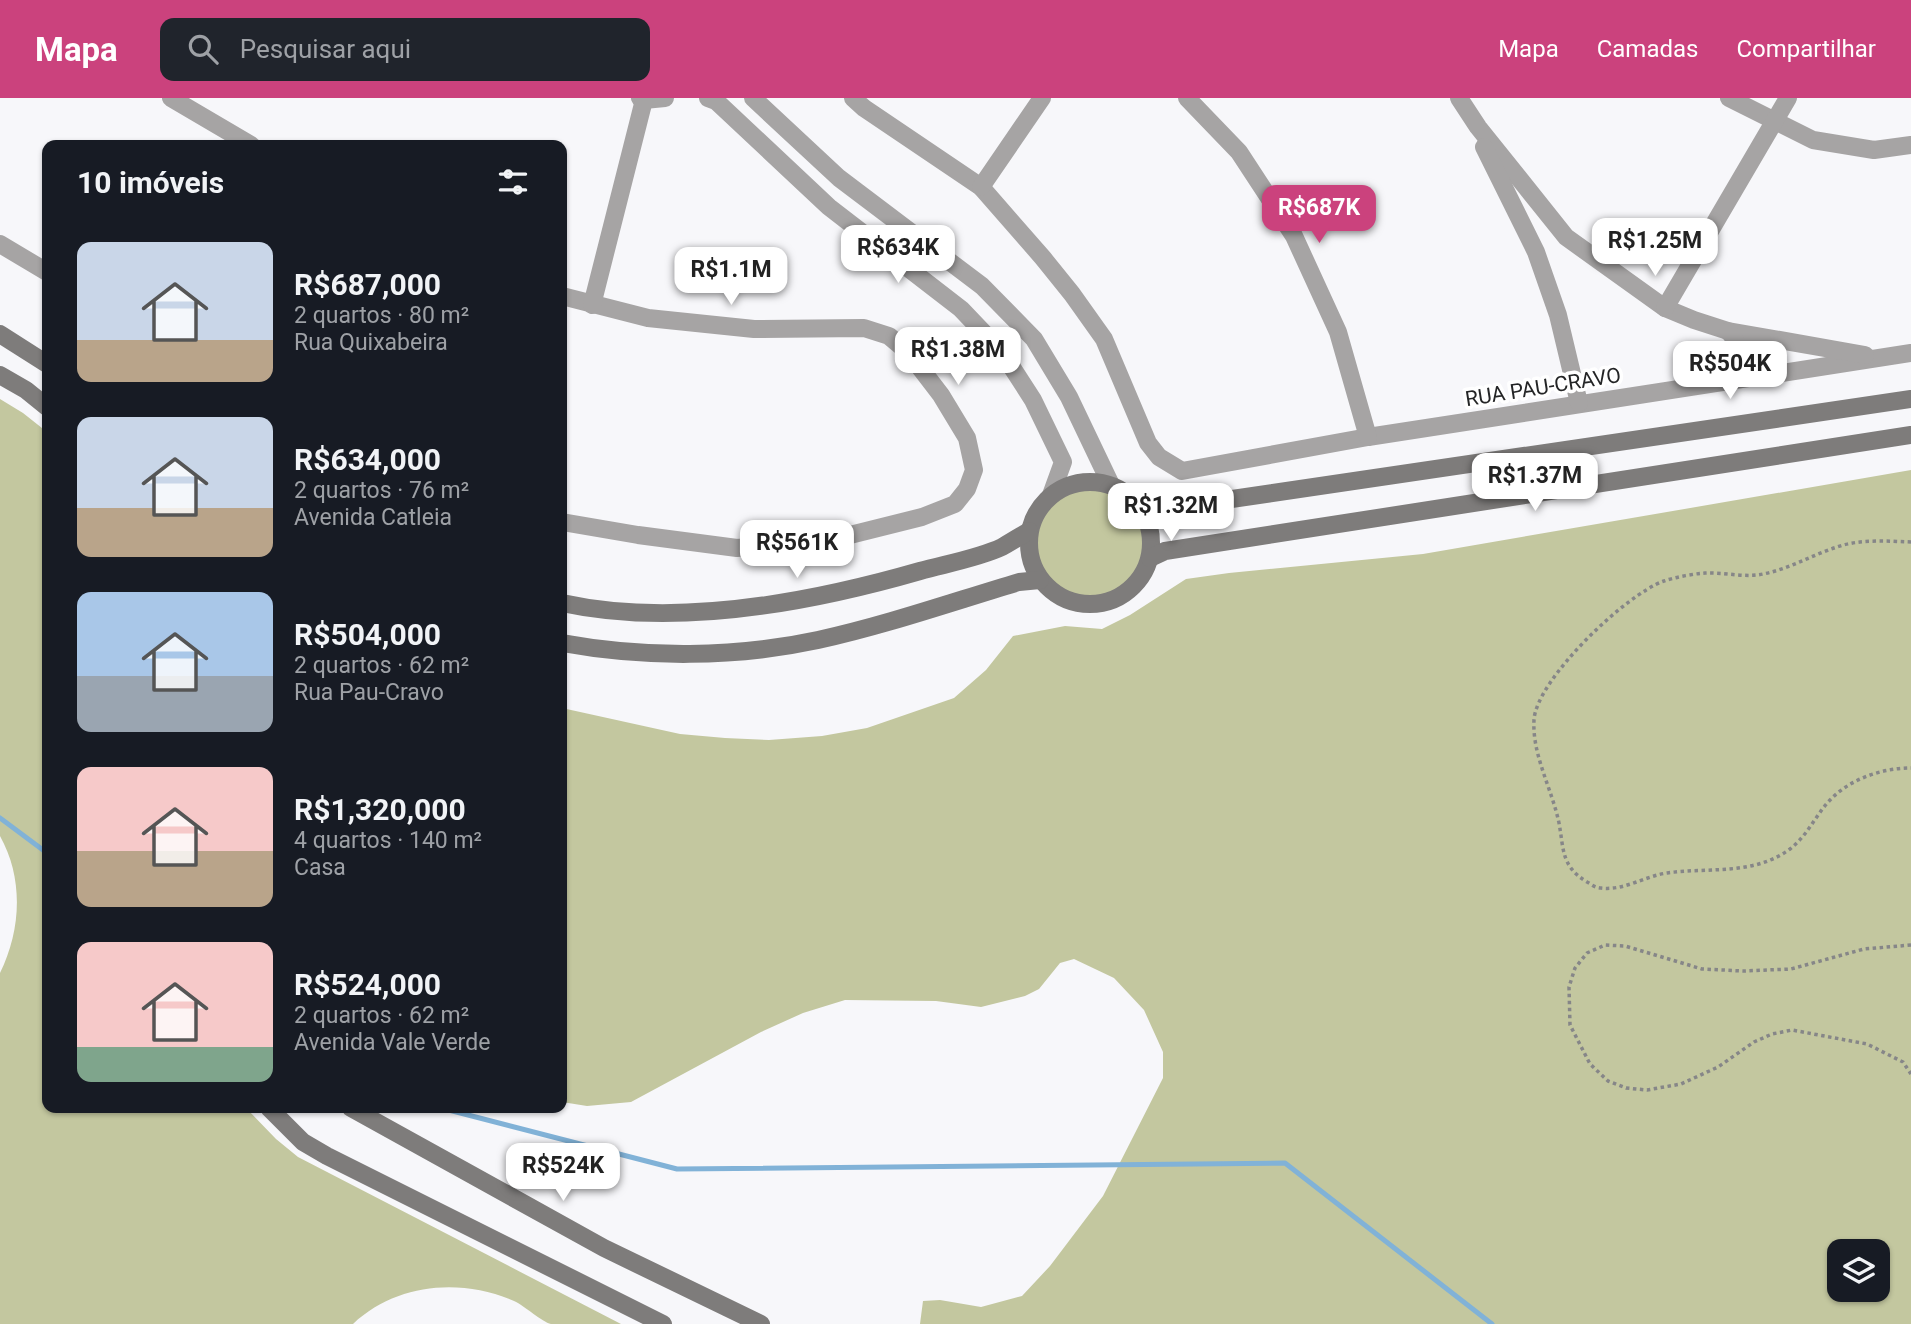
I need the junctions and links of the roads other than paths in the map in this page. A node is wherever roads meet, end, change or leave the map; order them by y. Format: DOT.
graph roads {
  1 [pos="171,98"];
  2 [pos="665,98"];
  3 [pos="708,98"];
  4 [pos="753,98"];
  5 [pos="853,98"];
  6 [pos="1042,98"];
  7 [pos="1187,98"];
  8 [pos="1458,98"];
  9 [pos="1729,98"];
  10 [pos="1788,98"];
  11 [pos="642,99"];
  12 [pos="1775,121"];
  13 [pos="1478,127"];
  14 [pos="242,140"];
  15 [pos="1911,145"];
  16 [pos="981,187"];
  17 [pos="1566,237"];
  18 [pos="0,244"];
  19 [pos="1536,252"];
  20 [pos="42,269"];
  21 [pos="567,298"];
  22 [pos="592,305"];
  23 [pos="1665,308"];
  24 [pos="1728,331"];
  25 [pos="0,334"];
  26 [pos="1911,353"];
  27 [pos="1875,358"];
  28 [pos="42,361"];
  29 [pos="0,375"];
  30 [pos="1731,381"];
  31 [pos="1911,398"];
  32 [pos="42,403"];
  33 [pos="1578,403"];
  34 [pos="1911,435"];
  35 [pos="1368,437"];
  36 [pos="1111,485"];
  37 [pos="1051,495"];
  38 [pos="1140,508"];
  39 [pos="567,523"];
  40 [pos="1029,531"];
  41 [pos="1150,558"];
  42 [pos="1040,580"];
  43 [pos="567,604"];
  44 [pos="567,644"];
  45 [pos="274,1113"];
  46 [pos="360,1113"];
  47 [pos="663,1324"];
  48 [pos="761,1324"];
  1 -- 14 [label="street"];
  2 -- 11 [label="street"];
  3 -- 37 [label="street"];
  4 -- 36 [label="street"];
  5 -- 16 [label="street"];
  6 -- 16 [label="street"];
  7 -- 35 [label="street"];
  8 -- 13 [label="street"];
  9 -- 12 [label="street"];
  10 -- 12 [label="street"];
  11 -- 22 [label="street"];
  12 -- 15 [label="street"];
  12 -- 23 [label="street"];
  13 -- 17 [label="street"];
  13 -- 19 [label="street"];
  16 -- 35 [label="street, RUA PAU-CRAVO"];
  17 -- 19 [label="street"];
  17 -- 23 [label="street"];
  18 -- 20 [label="street"];
  19 -- 33 [label="street"];
  21 -- 22 [label="street"];
  22 -- 39 [label="street"];
  23 -- 24 [label="street"];
  24 -- 27 [label="street"];
  24 -- 30 [label="street"];
  25 -- 28 [label="street"];
  26 -- 27 [label="street, RUA PAU-CRAVO"];
  27 -- 30 [label="street, RUA PAU-CRAVO"];
  29 -- 32 [label="street"];
  30 -- 33 [label="street, RUA PAU-CRAVO"];
  31 -- 38 [label="street"];
  33 -- 35 [label="street, RUA PAU-CRAVO"];
  34 -- 41 [label="street"];
  36 -- 37 [label="street"];
  36 -- 38 [label="street"];
  37 -- 40 [label="street"];
  38 -- 41 [label="street"];
  40 -- 42 [label="street"];
  40 -- 43 [label="street"];
  41 -- 42 [label="street"];
  42 -- 44 [label="street"];
  45 -- 47 [label="street"];
  46 -- 48 [label="street"];
}
